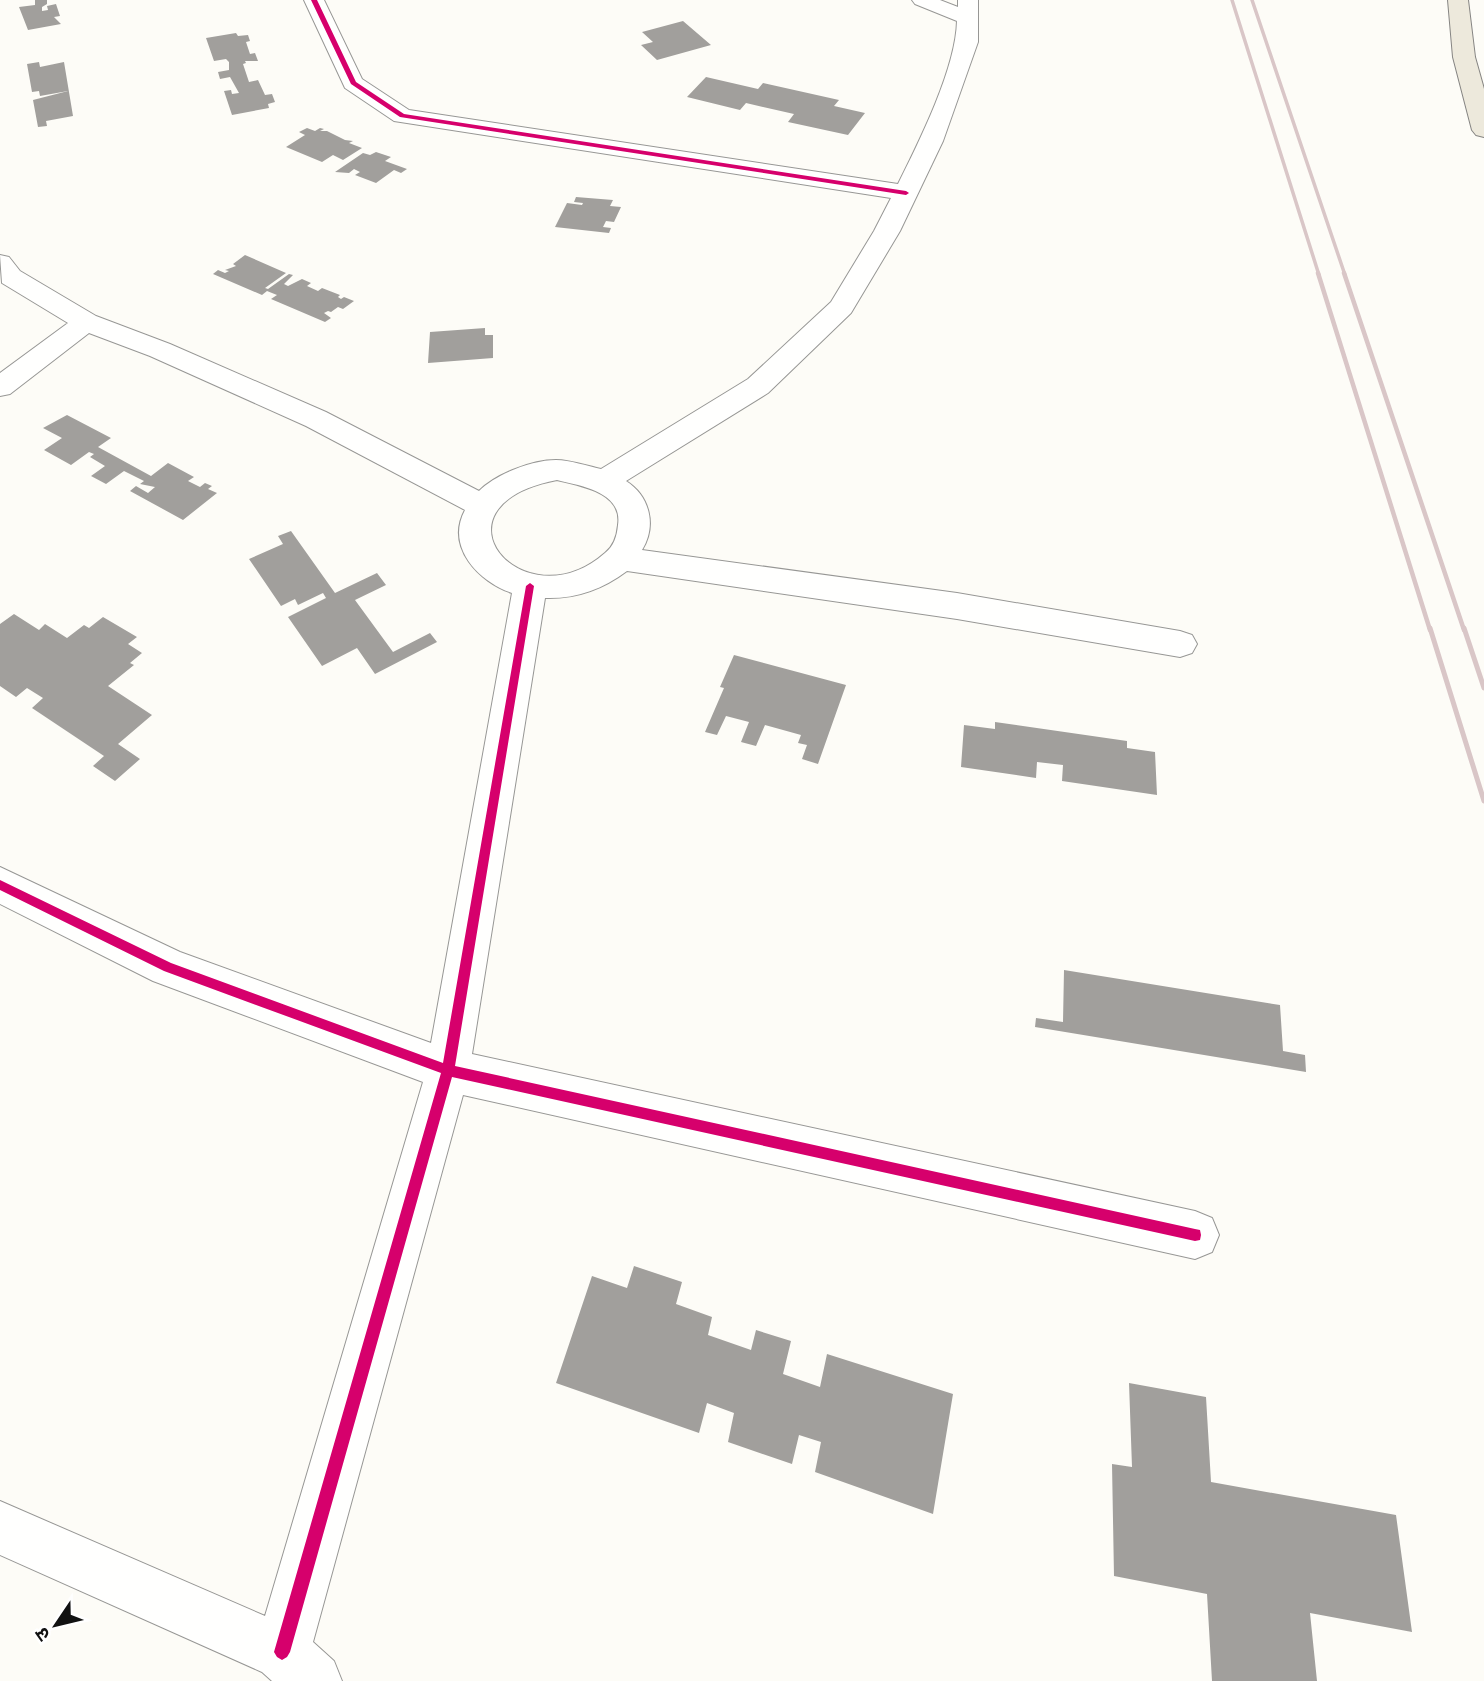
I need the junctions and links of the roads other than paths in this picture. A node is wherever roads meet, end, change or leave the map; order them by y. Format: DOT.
graph roads {
  1 [pos="314,0"];
  2 [pos="922,0"];
  3 [pos="1458,0"];
  4 [pos="968,9"];
  5 [pos="1484,130"];
  6 [pos="906,193"];
  7 [pos="4,274"];
  8 [pos="86,321"];
  9 [pos="0,387"];
  10 [pos="606,480"];
  11 [pos="482,506"];
  12 [pos="622,559"];
  13 [pos="530,586"];
  14 [pos="1180,644"];
  15 [pos="0,885"];
  16 [pos="448,1070"];
  17 [pos="1195,1235"];
  18 [pos="0,1528"];
  19 [pos="298,1667"];
  1 -- 6 [label="street"];
  2 -- 4 [label="street"];
  3 -- 5 [label="main road"];
  4 -- 6 [label="street"];
  6 -- 10 [label="street"];
  7 -- 8 [label="street"];
  8 -- 9 [label="street"];
  8 -- 11 [label="street"];
  10 -- 11 [label="street"];
  10 -- 12 [label="street"];
  11 -- 13 [label="street"];
  12 -- 13 [label="street"];
  12 -- 14 [label="street"];
  13 -- 16 [label="street"];
  15 -- 16 [label="street"];
  16 -- 17 [label="street"];
  16 -- 19 [label="street"];
  18 -- 19 [label="street"];
}
